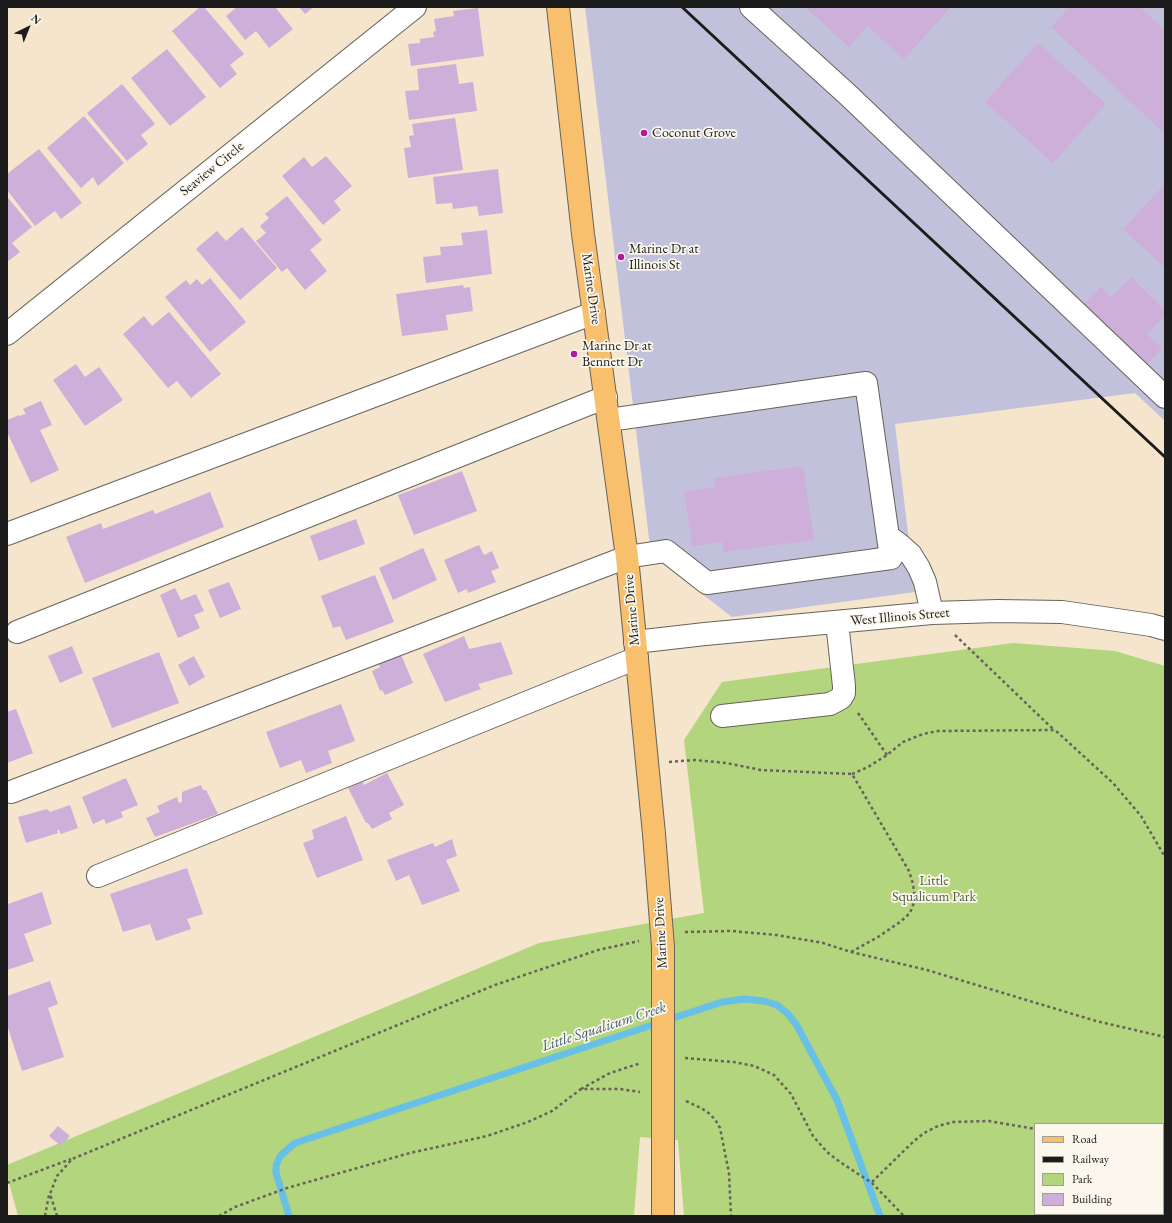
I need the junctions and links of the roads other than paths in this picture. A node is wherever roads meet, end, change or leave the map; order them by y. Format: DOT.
graph roads {
  1 [pos="415,7"];
  2 [pos="558,7"];
  3 [pos="751,7"];
  4 [pos="594,313"];
  5 [pos="8,333"];
  6 [pos="606,397"];
  7 [pos="1165,397"];
  8 [pos="609,420"];
  9 [pos="7,534"];
  10 [pos="888,536"];
  11 [pos="627,557"];
  12 [pos="932,613"];
  13 [pos="837,622"];
  14 [pos="1165,629"];
  15 [pos="17,632"];
  16 [pos="636,650"];
  17 [pos="722,716"];
  18 [pos="11,792"];
  19 [pos="98,876"];
  20 [pos="663,1216"];
  1 -- 5 [label="street, Seaview Circle"];
  2 -- 4 [label="main road, Marine Drive"];
  3 -- 7 [label="street"];
  4 -- 6 [label="main road, Marine Drive"];
  4 -- 9 [label="street"];
  6 -- 8 [label="main road, Marine Drive"];
  6 -- 15 [label="street"];
  8 -- 10 [label="street"];
  8 -- 11 [label="main road, Marine Drive"];
  10 -- 11 [label="street"];
  10 -- 12 [label="street"];
  11 -- 16 [label="main road, Marine Drive"];
  11 -- 18 [label="street"];
  12 -- 13 [label="street, West Illinois Street"];
  12 -- 14 [label="street, West Illinois Street"];
  13 -- 16 [label="street, West Illinois Street"];
  13 -- 17 [label="street"];
  16 -- 19 [label="street, West Illinois Street"];
  16 -- 20 [label="main road, Marine Drive, bridge"];
}
